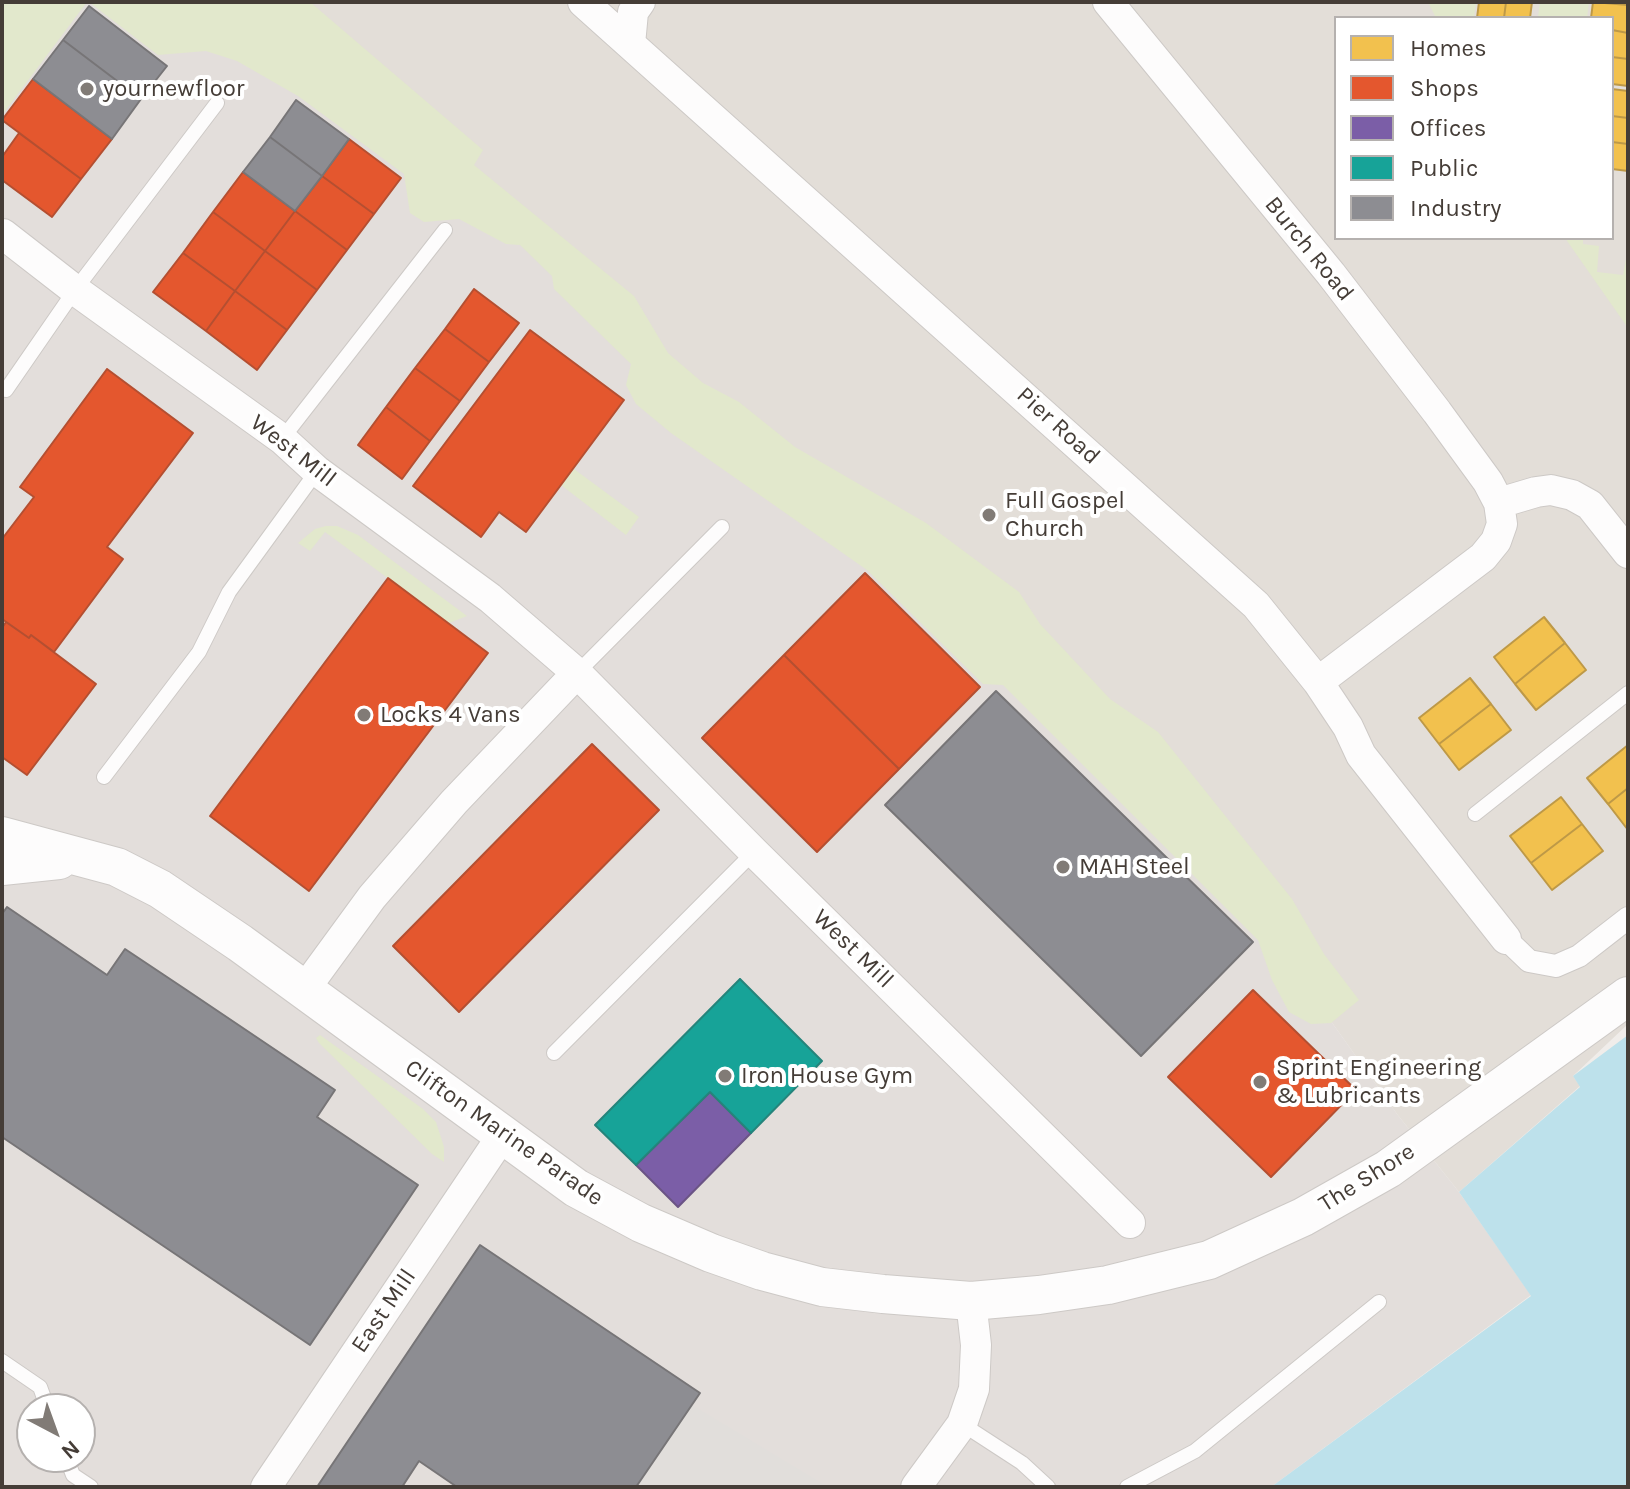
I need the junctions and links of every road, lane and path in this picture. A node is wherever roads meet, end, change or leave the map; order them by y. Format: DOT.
graph roads {
  1 [pos="583,2"];
  2 [pos="640,2"];
  3 [pos="1108,2"];
  4 [pos="630,44"];
  5 [pos="217,103"];
  6 [pos="445,230"];
  7 [pos="3,234"];
  8 [pos="75,290"];
  9 [pos="6,390"];
  10 [pos="282,439"];
  11 [pos="317,471"];
  12 [pos="1499,503"];
  13 [pos="722,527"];
  14 [pos="1628,552"];
  15 [pos="577,673"];
  16 [pos="1318,682"];
  17 [pos="1628,693"];
  18 [pos="104,777"];
  19 [pos="1475,814"];
  20 [pos="2,836"];
  21 [pos="754,852"];
  22 [pos="82,858"];
  23 [pos="2,866"];
  24 [pos="1628,918"];
  25 [pos="1506,939"];
  26 [pos="304,990"];
  27 [pos="1628,996"];
  28 [pos="554,1053"];
  29 [pos="502,1136"];
  30 [pos="1130,1223"];
  31 [pos="1073,1290"];
  32 [pos="971,1301"];
  33 [pos="1379,1302"];
  34 [pos="2,1361"];
  35 [pos="42,1393"];
  36 [pos="962,1424"];
  37 [pos="72,1473"];
  38 [pos="91,1487"];
  39 [pos="266,1487"];
  40 [pos="916,1487"];
  41 [pos="1048,1487"];
  42 [pos="1127,1487"];
  1 -- 4 [label="street, Pier Road"];
  2 -- 4 [label="street"];
  3 -- 12 [label="street, Burch Road"];
  4 -- 16 [label="street, Pier Road"];
  5 -- 8 [label="lane"];
  6 -- 10 [label="lane"];
  7 -- 8 [label="street, West Mill"];
  8 -- 9 [label="lane"];
  8 -- 10 [label="street, West Mill"];
  10 -- 11 [label="street, West Mill"];
  11 -- 15 [label="street, West Mill"];
  11 -- 18 [label="lane"];
  12 -- 14 [label="street"];
  12 -- 16 [label="street"];
  13 -- 15 [label="lane"];
  15 -- 21 [label="street, West Mill"];
  15 -- 26 [label="street"];
  16 -- 25 [label="street, Pier Road"];
  17 -- 19 [label="lane"];
  20 -- 22 [label="street, Clifton Marine Parade"];
  21 -- 28 [label="lane"];
  21 -- 30 [label="street, West Mill"];
  22 -- 23 [label="street, Clifton Marine Parade"];
  22 -- 26 [label="street, Clifton Marine Parade"];
  24 -- 25 [label="street"];
  26 -- 29 [label="street, Clifton Marine Parade"];
  27 -- 31 [label="street, The Shore"];
  29 -- 32 [label="street, Clifton Marine Parade"];
  29 -- 39 [label="street, East Mill"];
  31 -- 32 [label="street, Clifton Marine Parade"];
  32 -- 36 [label="street"];
  33 -- 42 [label="lane"];
  34 -- 35 [label="lane"];
  36 -- 40 [label="street"];
  36 -- 41 [label="lane"];
  37 -- 38 [label="lane"];
}
